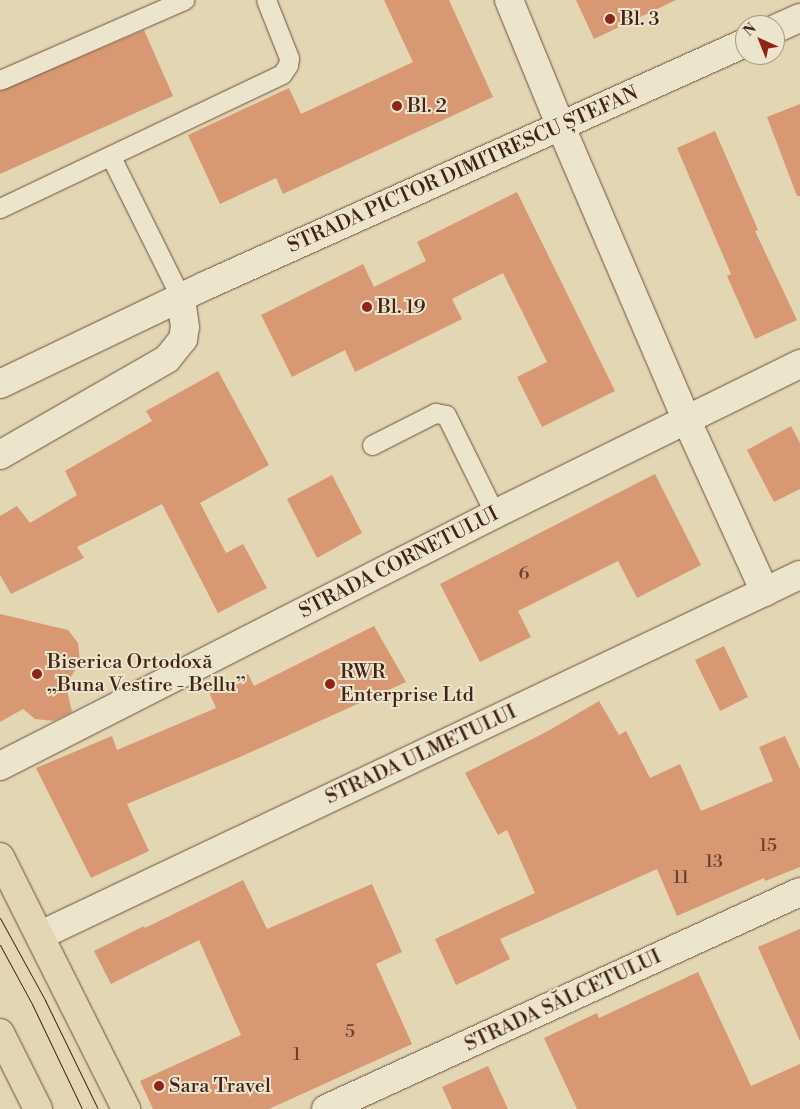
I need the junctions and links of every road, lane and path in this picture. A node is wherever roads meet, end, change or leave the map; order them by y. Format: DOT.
graph roads {
  1 [pos="184,0"];
  2 [pos="266,0"];
  3 [pos="509,0"];
  4 [pos="800,18"];
  5 [pos="785,25"];
  6 [pos="735,48"];
  7 [pos="0,80"];
  8 [pos="560,127"];
  9 [pos="110,157"];
  10 [pos="0,208"];
  11 [pos="180,298"];
  12 [pos="800,364"];
  13 [pos="0,384"];
  14 [pos="687,421"];
  15 [pos="372,445"];
  16 [pos="0,455"];
  17 [pos="495,514"];
  18 [pos="800,575"];
  19 [pos="765,592"];
  20 [pos="0,766"];
  21 [pos="0,857"];
  22 [pos="800,892"];
  23 [pos="41,935"];
  24 [pos="0,1033"];
  25 [pos="38,1109"];
  26 [pos="126,1109"];
  27 [pos="326,1109"];
  1 -- 7 [label="lane"];
  2 -- 9 [label="lane"];
  3 -- 8 [label="street"];
  4 -- 5 [label="street"];
  6 -- 8 [label="street, STRADA PICTOR DIMITRESCU ȘTEFAN"];
  8 -- 11 [label="street, STRADA PICTOR DIMITRESCU ȘTEFAN"];
  8 -- 14 [label="street"];
  9 -- 10 [label="lane"];
  9 -- 11 [label="lane"];
  11 -- 13 [label="street, STRADA PICTOR DIMITRESCU ȘTEFAN"];
  11 -- 16 [label="street"];
  12 -- 14 [label="street, STRADA CORNETULUI"];
  14 -- 17 [label="street, STRADA CORNETULUI"];
  14 -- 19 [label="street"];
  15 -- 17 [label="lane"];
  17 -- 20 [label="street, STRADA CORNETULUI"];
  18 -- 19 [label="street, STRADA ULMETULUI"];
  19 -- 23 [label="street, STRADA ULMETULUI"];
  21 -- 23 [label="main road"];
  22 -- 27 [label="street, STRADA SĂLCETULUI"];
  23 -- 26 [label="main road"];
  24 -- 25 [label="main road"];
}
